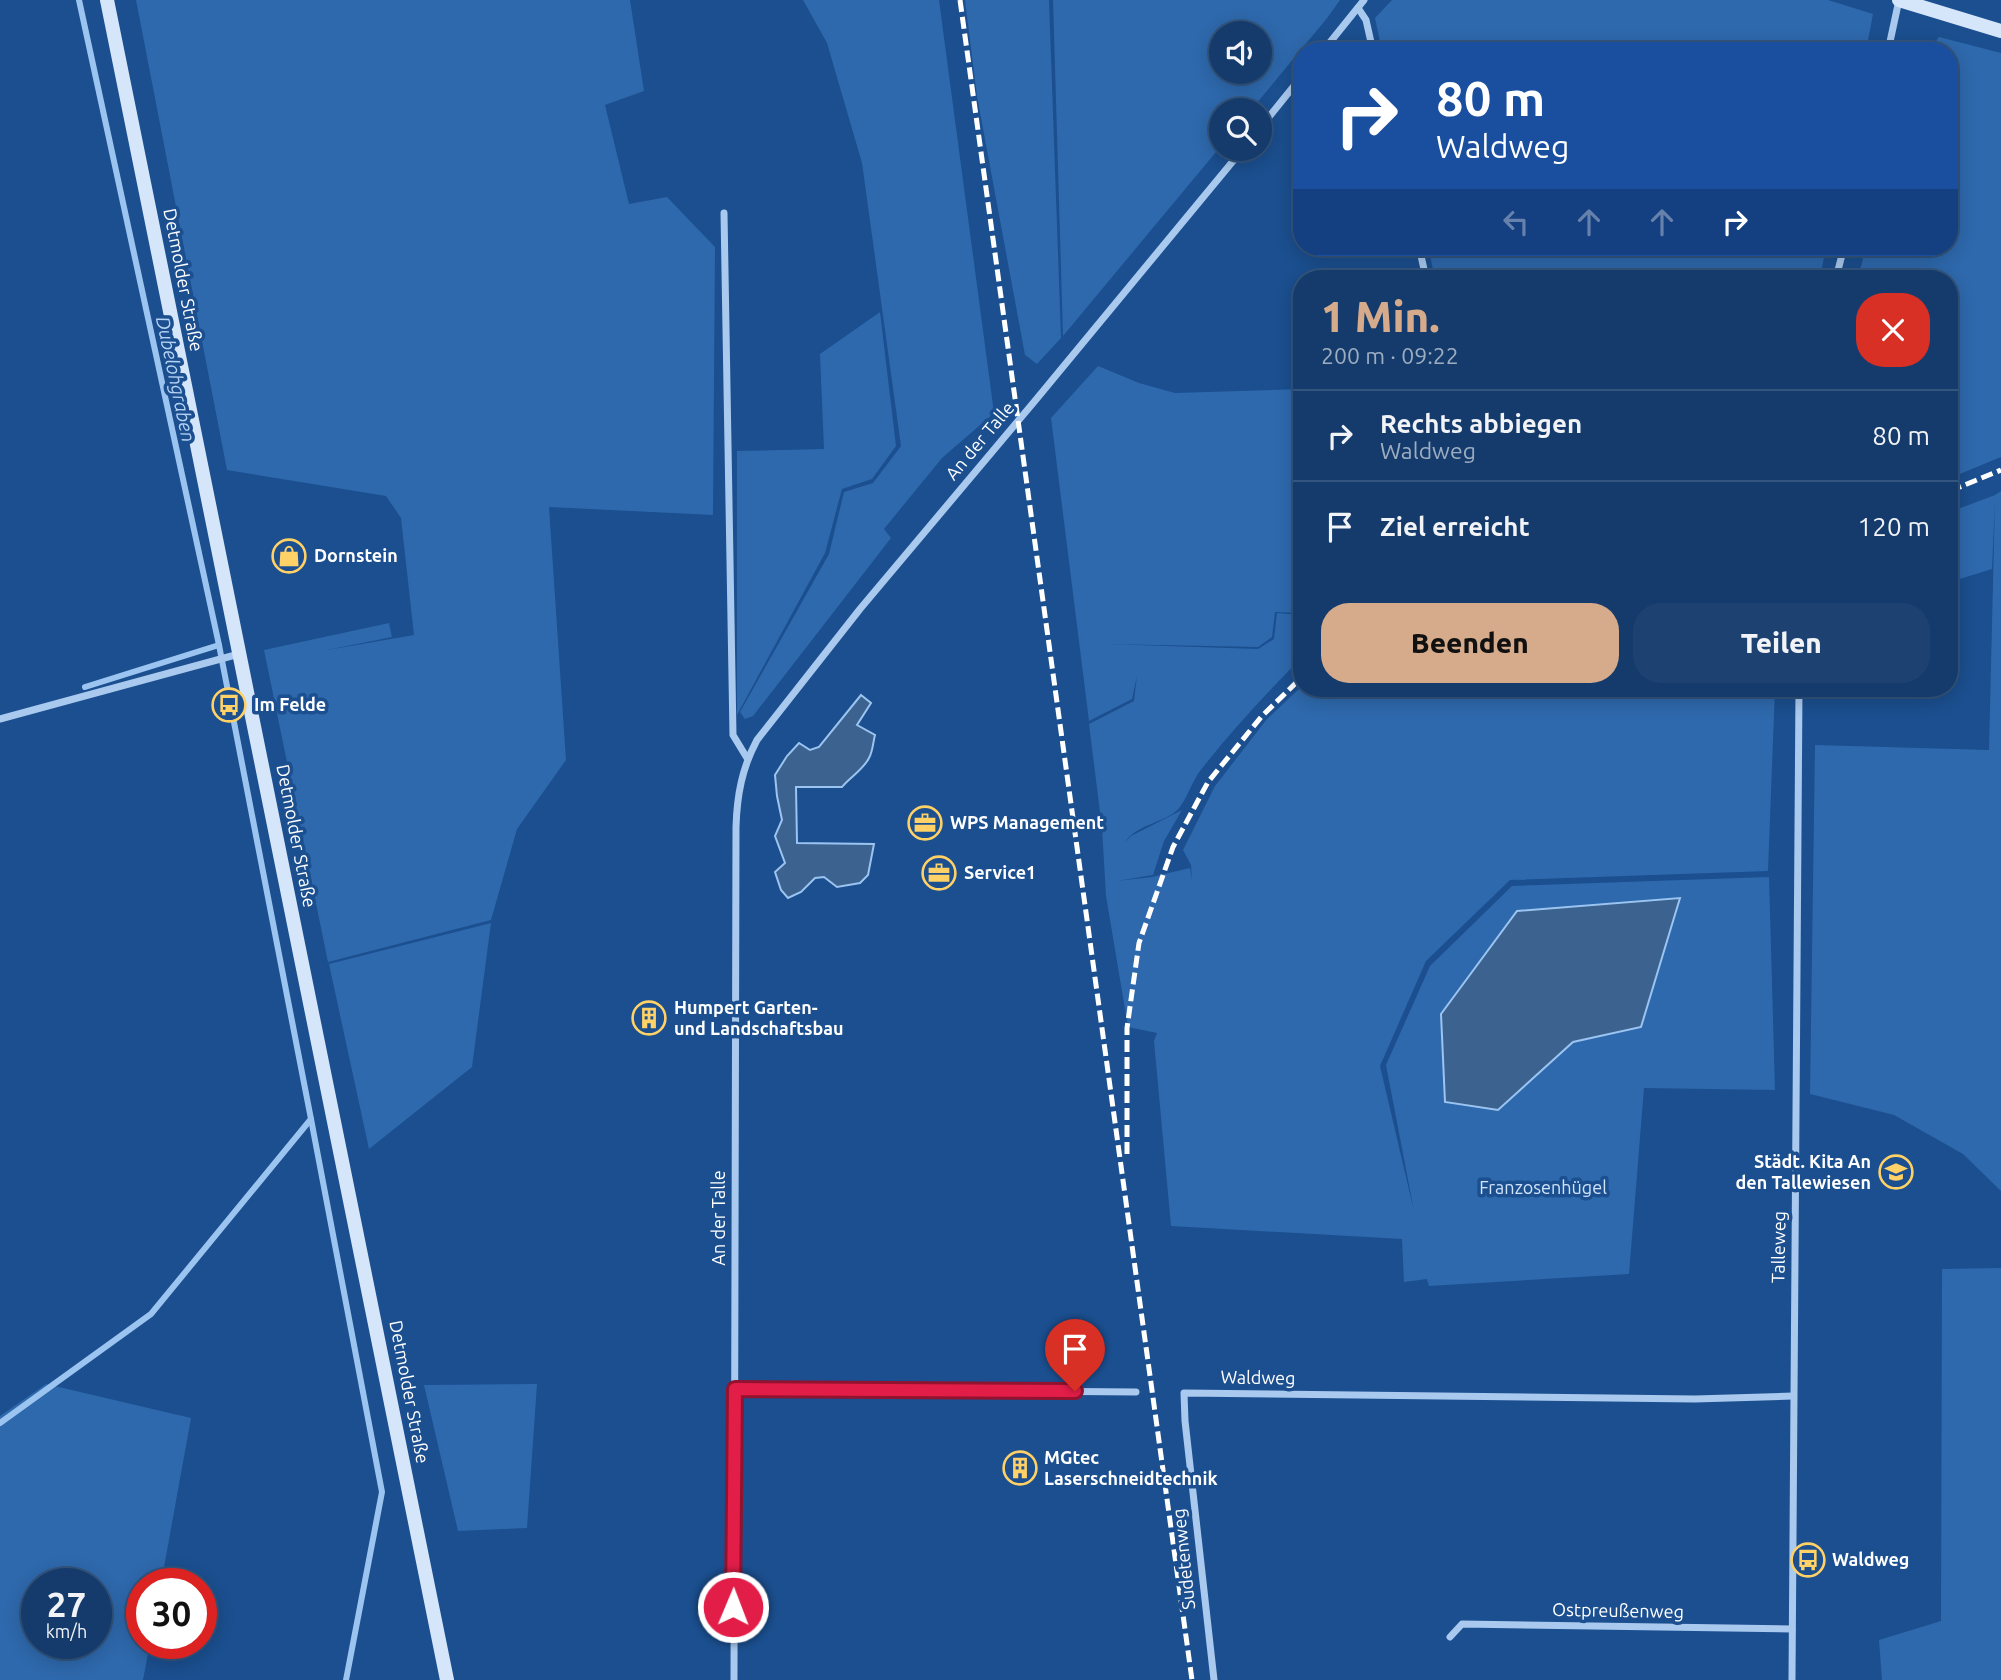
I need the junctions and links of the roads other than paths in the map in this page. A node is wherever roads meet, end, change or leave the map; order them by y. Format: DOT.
graph roads {
  1 [pos="107,0"];
  2 [pos="1364,0"];
  3 [pos="1899,0"];
  4 [pos="1358,8"];
  5 [pos="2001,31"];
  6 [pos="1330,42"];
  7 [pos="1371,42"];
  8 [pos="1890,42"];
  9 [pos="1293,87"];
  10 [pos="1272,113"];
  11 [pos="1233,161"];
  12 [pos="724,213"];
  13 [pos="239,654"];
  14 [pos="1800,697"];
  15 [pos="0,719"];
  16 [pos="747,758"];
  17 [pos="735,1389"];
  18 [pos="1136,1392"];
  19 [pos="1184,1393"];
  20 [pos="1793,1396"];
  21 [pos="1792,1629"];
  22 [pos="1450,1637"];
  23 [pos="447,1680"];
  24 [pos="734,1680"];
  25 [pos="1214,1680"];
  26 [pos="1792,1680"];
  1 -- 13 [label="street, Detmolder Straße"];
  2 -- 4 [label="street"];
  3 -- 5 [label="street"];
  3 -- 8 [label="street"];
  4 -- 6 [label="street"];
  4 -- 7 [label="street"];
  9 -- 10 [label="street"];
  11 -- 16 [label="street, An der Talle"];
  12 -- 16 [label="street"];
  13 -- 15 [label="street"];
  13 -- 23 [label="street, Detmolder Straße"];
  14 -- 20 [label="street, Talleweg"];
  16 -- 17 [label="street, An der Talle"];
  17 -- 18 [label="street"];
  17 -- 24 [label="street, An der Talle"];
  19 -- 20 [label="street, Waldweg"];
  19 -- 25 [label="street, Sudetenweg"];
  20 -- 21 [label="street, Talleweg"];
  21 -- 22 [label="street, Ostpreußenweg"];
  21 -- 26 [label="street, Talleweg"];
}
